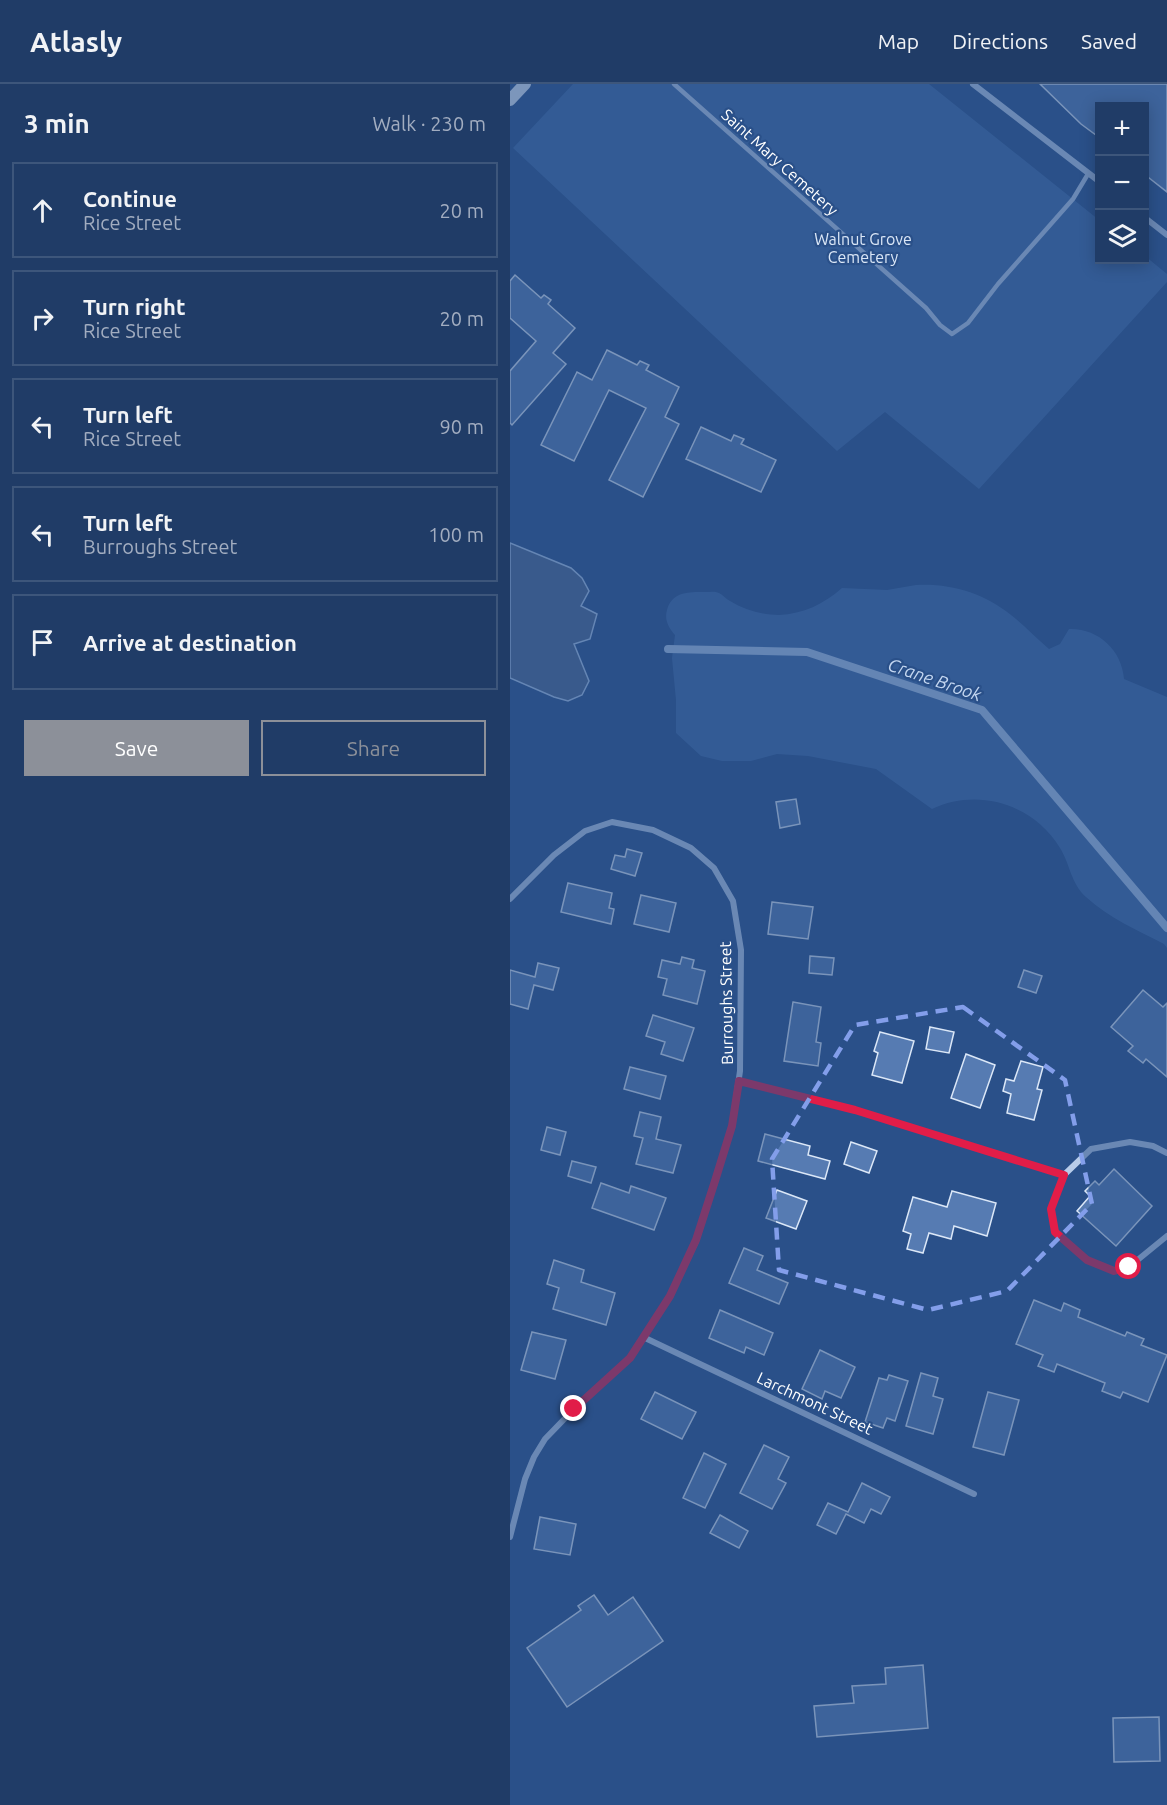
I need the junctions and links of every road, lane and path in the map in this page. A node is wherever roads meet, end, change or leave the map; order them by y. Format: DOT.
graph roads {
  1 [pos="525,84"];
  2 [pos="674,84"];
  3 [pos="973,84"];
  4 [pos="510,100"];
  5 [pos="1088,174"];
  6 [pos="1095,179"];
  7 [pos="1149,222"];
  8 [pos="1167,235"];
  9 [pos="510,899"];
  10 [pos="739,1081"];
  11 [pos="1167,1153"];
  12 [pos="1064,1175"];
  13 [pos="1167,1236"];
  14 [pos="644,1337"];
  15 [pos="974,1494"];
  16 [pos="510,1537"];
  1 -- 4 [label="main road"];
  2 -- 5 [label="lane, Saint Mary Cemetery"];
  3 -- 5 [label="street"];
  5 -- 6 [label="street"];
  7 -- 8 [label="street"];
  9 -- 10 [label="street, Burroughs Street"];
  10 -- 12 [label="street"];
  10 -- 14 [label="street, Burroughs Street"];
  11 -- 12 [label="street"];
  12 -- 13 [label="street"];
  14 -- 15 [label="street, Larchmont Street"];
  14 -- 16 [label="street, Burroughs Street"];
}
